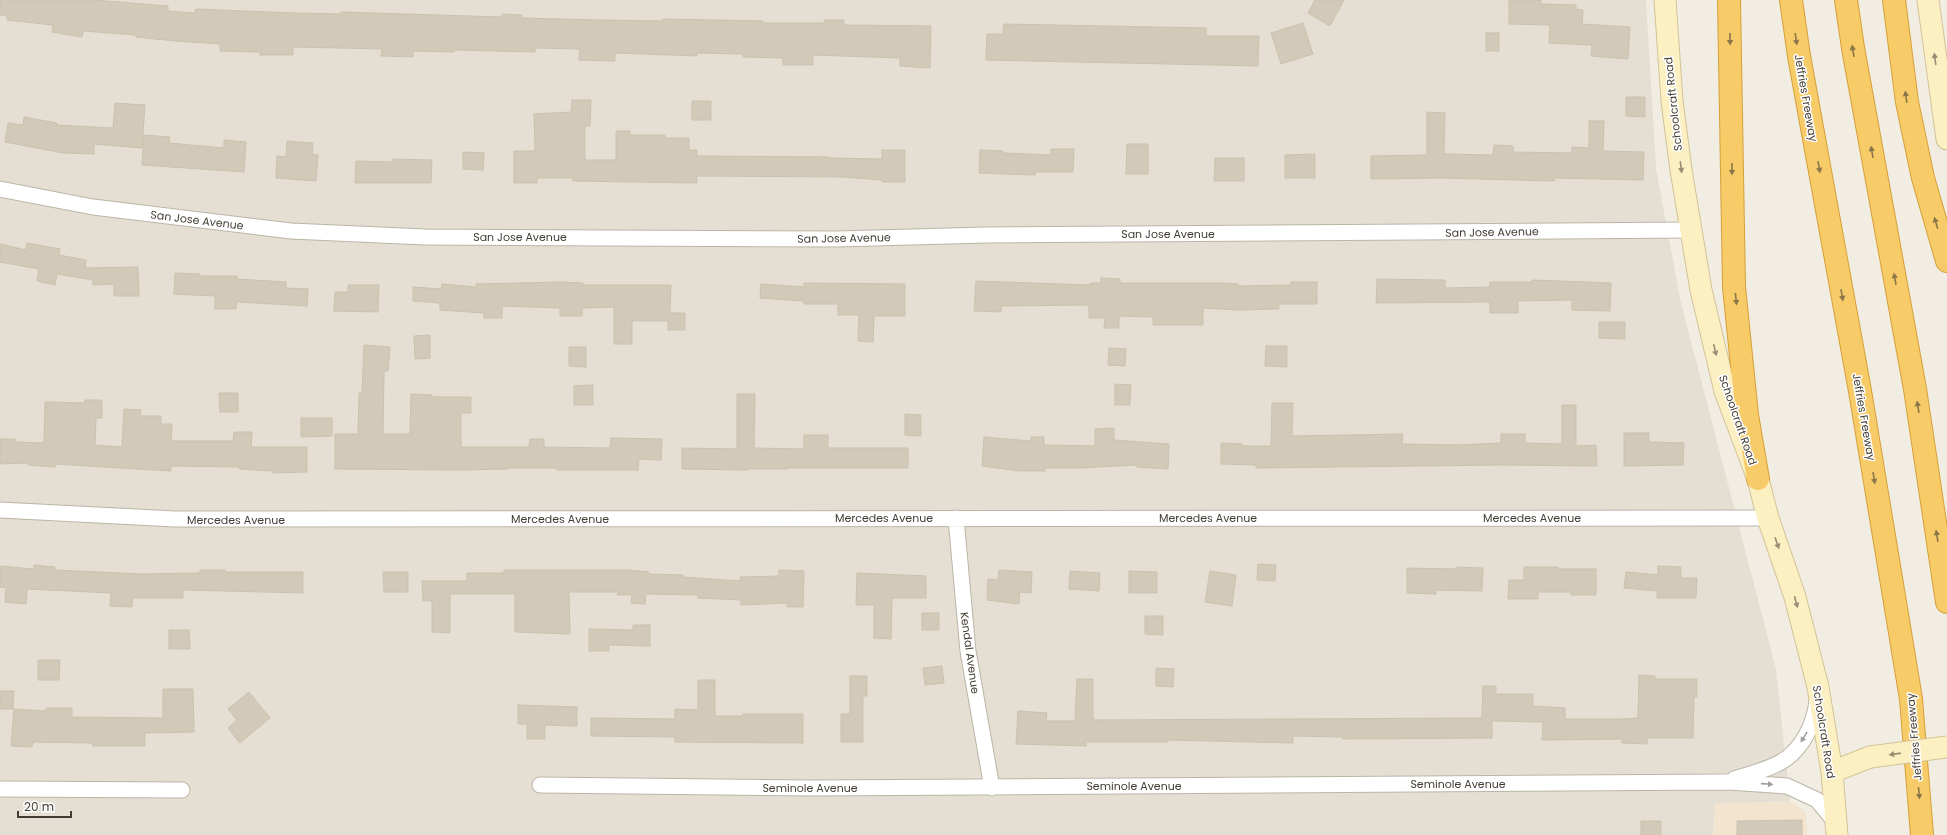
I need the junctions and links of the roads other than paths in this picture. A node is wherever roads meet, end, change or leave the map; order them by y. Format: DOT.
graph roads {
  1 [pos="1665,0"];
  2 [pos="1729,0"];
  3 [pos="1791,0"];
  4 [pos="1846,0"];
  5 [pos="1894,0"];
  6 [pos="1928,0"];
  7 [pos="1947,139"];
  8 [pos="0,189"];
  9 [pos="1691,230"];
  10 [pos="1947,261"];
  11 [pos="1758,479"];
  12 [pos="0,510"];
  13 [pos="956,518"];
  14 [pos="1768,518"];
  15 [pos="1947,602"];
  16 [pos="1818,687"];
  17 [pos="1947,747"];
  18 [pos="1832,772"];
  19 [pos="1728,782"];
  20 [pos="540,785"];
  21 [pos="0,788"];
  22 [pos="992,788"];
  23 [pos="182,790"];
  24 [pos="1837,829"];
  25 [pos="1922,835"];
  1 -- 9 [label="main road, Schoolcraft Road, one-way"];
  2 -- 11 [label="highway, one-way"];
  3 -- 25 [label="highway, Jeffries Freeway, one-way"];
  15 -- 4 [label="highway, one-way"];
  10 -- 5 [label="highway, one-way"];
  7 -- 6 [label="main road, one-way"];
  8 -- 9 [label="street, San Jose Avenue"];
  9 -- 11 [label="main road, Schoolcraft Road, one-way"];
  11 -- 14 [label="main road, Schoolcraft Road"];
  12 -- 13 [label="street, Mercedes Avenue"];
  13 -- 14 [label="street, Mercedes Avenue"];
  13 -- 22 [label="street, Kendal Avenue"];
  14 -- 16 [label="main road, Schoolcraft Road, one-way"];
  16 -- 18 [label="main road, Schoolcraft Road"];
  16 -- 19 [label="street, one-way"];
  17 -- 18 [label="main road, one-way, bridge"];
  18 -- 24 [label="main road, Schoolcraft Road"];
  19 -- 22 [label="street, Seminole Avenue"];
  19 -- 24 [label="street, Seminole Avenue, one-way"];
  20 -- 22 [label="street, Seminole Avenue"];
  21 -- 23 [label="street"];
}
